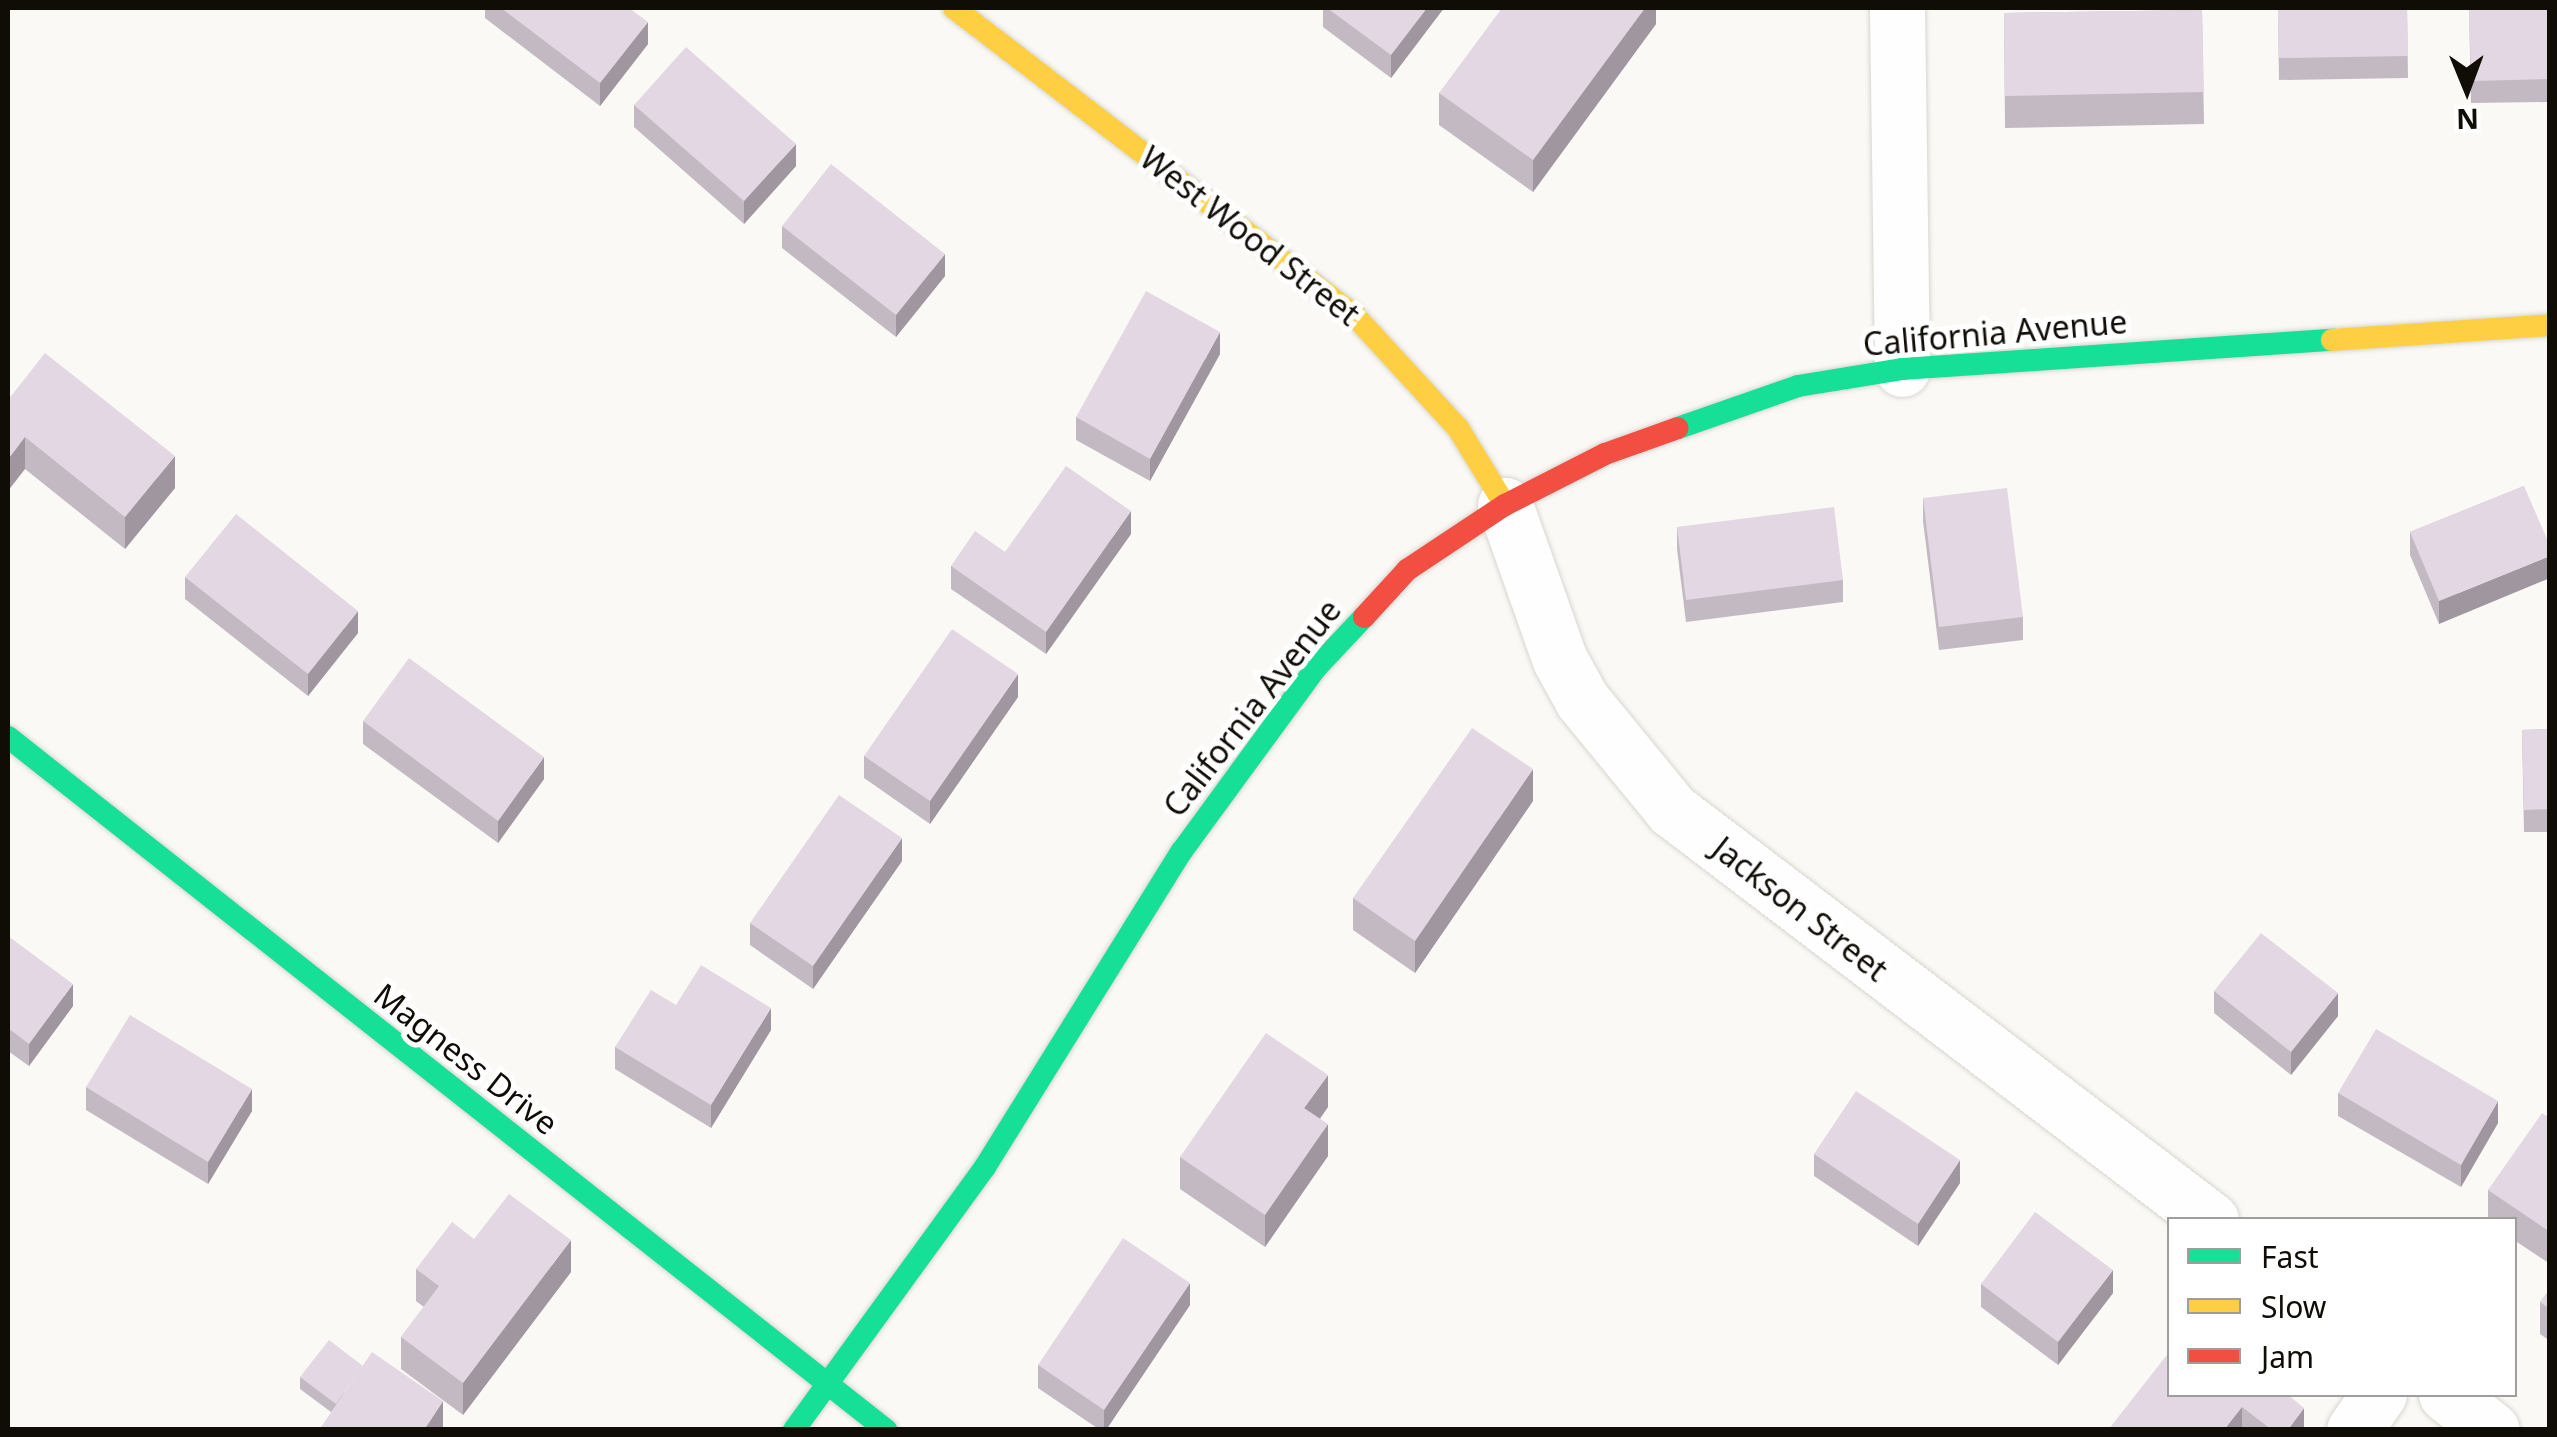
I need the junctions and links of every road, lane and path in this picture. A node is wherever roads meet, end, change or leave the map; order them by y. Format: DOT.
graph roads {
  1 [pos="954,8"];
  2 [pos="1898,8"];
  3 [pos="2550,326"];
  4 [pos="1902,369"];
  5 [pos="1504,505"];
  6 [pos="8,737"];
  7 [pos="2207,1217"];
  8 [pos="828,1387"];
  9 [pos="2377,1397"];
  10 [pos="2450,1397"];
  11 [pos="794,1430"];
  12 [pos="886,1430"];
  13 [pos="2354,1430"];
  14 [pos="2492,1430"];
  1 -- 5 [label="main road, West Wood Street"];
  2 -- 4 [label="street"];
  3 -- 4 [label="main road, California Avenue"];
  4 -- 5 [label="main road, California Avenue"];
  5 -- 7 [label="street, Jackson Street"];
  5 -- 8 [label="main road, California Avenue"];
  6 -- 8 [label="main road, Magness Drive"];
  8 -- 11 [label="main road, California Avenue"];
  8 -- 12 [label="main road, Magness Drive"];
  9 -- 13 [label="street"];
  10 -- 14 [label="street"];
}
